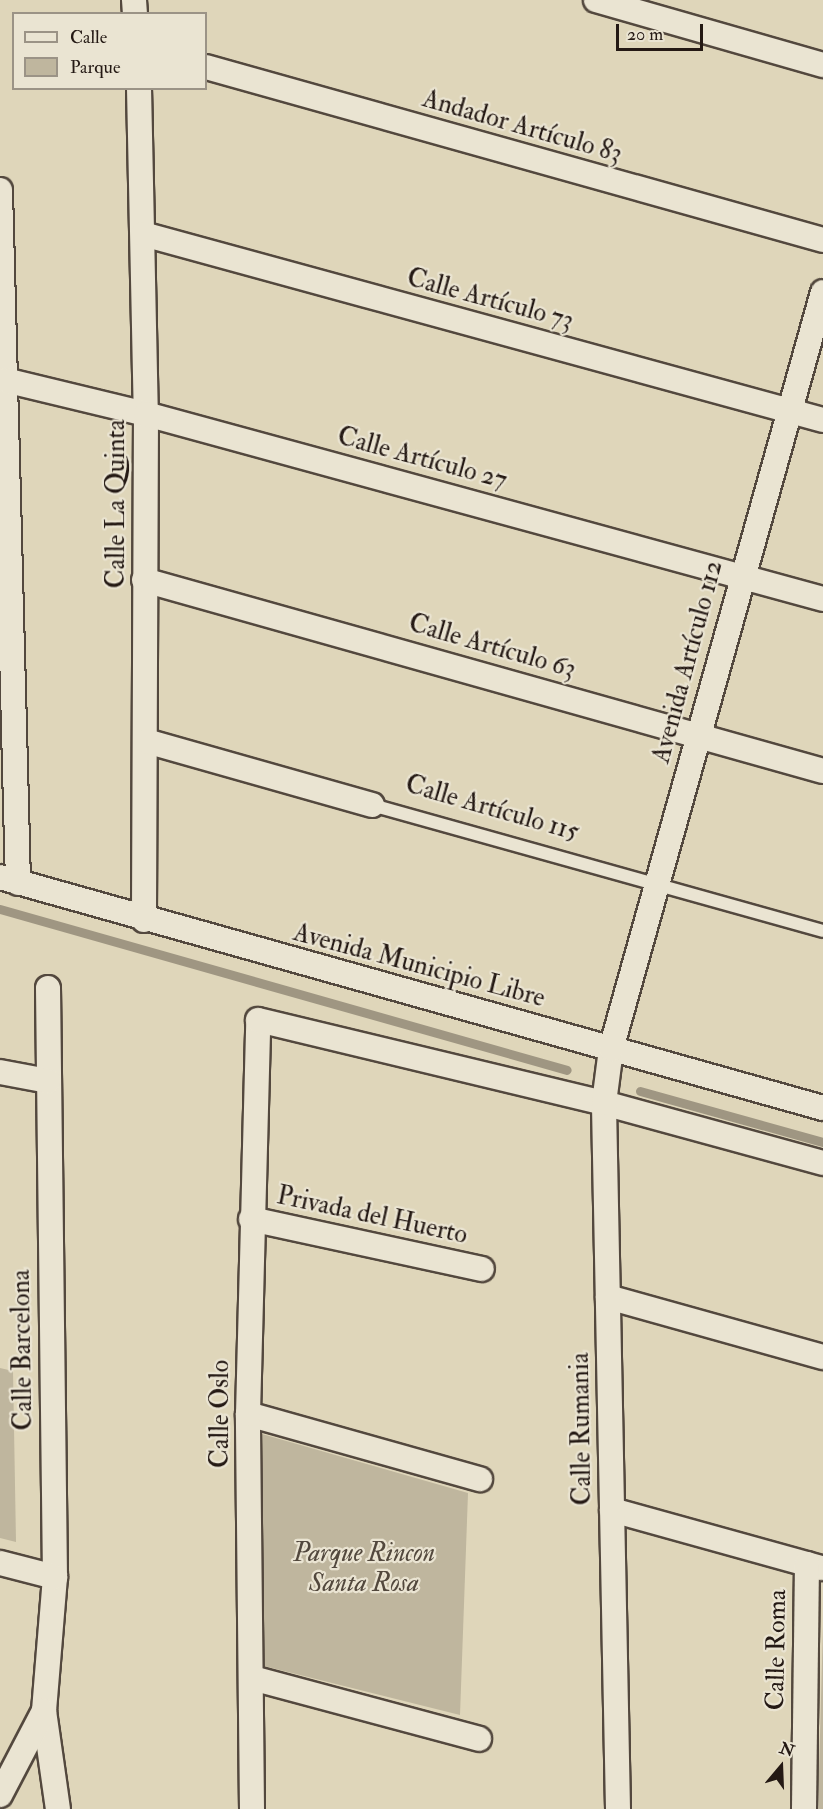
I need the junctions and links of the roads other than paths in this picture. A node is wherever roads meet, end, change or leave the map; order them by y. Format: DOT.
graph roads {
  1 [pos="596,0"];
  2 [pos="823,65"];
  3 [pos="207,67"];
  4 [pos="139,90"];
  5 [pos="0,190"];
  6 [pos="143,234"];
  7 [pos="823,240"];
  8 [pos="823,292"];
  9 [pos="5,380"];
  10 [pos="789,411"];
  11 [pos="146,414"];
  12 [pos="823,420"];
  13 [pos="4,464"];
  14 [pos="741,575"];
  15 [pos="144,580"];
  16 [pos="823,599"];
  17 [pos="6,669"];
  18 [pos="697,735"];
  19 [pos="146,741"];
  20 [pos="823,771"];
  21 [pos="372,805"];
  22 [pos="9,880"];
  23 [pos="656,885"];
  24 [pos="144,920"];
  25 [pos="823,931"];
  26 [pos="48,988"];
  27 [pos="611,1049"];
  28 [pos="0,1072"];
  29 [pos="48,1081"];
  30 [pos="604,1103"];
  31 [pos="823,1108"];
  32 [pos="823,1163"];
  33 [pos="251,1219"];
  34 [pos="482,1269"];
  35 [pos="608,1297"];
  36 [pos="823,1357"];
  37 [pos="248,1414"];
  38 [pos="480,1479"];
  39 [pos="612,1510"];
  40 [pos="0,1563"];
  41 [pos="815,1566"];
  42 [pos="54,1577"];
  43 [pos="252,1678"];
  44 [pos="44,1711"];
  45 [pos="479,1739"];
  46 [pos="0,1795"];
  47 [pos="58,1809"];
  48 [pos="252,1809"];
  49 [pos="618,1809"];
  50 [pos="804,1809"];
  1 -- 2 [label="street"];
  3 -- 7 [label="street, Andador Artículo 83"];
  4 -- 6 [label="street, Calle La Quinta"];
  5 -- 9 [label="street"];
  6 -- 10 [label="street, Calle Artículo 73"];
  6 -- 11 [label="street, Calle La Quinta"];
  8 -- 10 [label="street, Avenida Artículo 112"];
  9 -- 11 [label="street, Calle Artículo 27"];
  9 -- 13 [label="street"];
  10 -- 12 [label="street, Calle Artículo 73"];
  10 -- 14 [label="street, Avenida Artículo 112"];
  11 -- 14 [label="street, Calle Artículo 27"];
  11 -- 15 [label="street, Calle La Quinta"];
  13 -- 17 [label="street"];
  14 -- 16 [label="street, Calle Artículo 27"];
  14 -- 18 [label="street, Avenida Artículo 112"];
  15 -- 18 [label="street, Calle Artículo 63"];
  15 -- 19 [label="street, Calle La Quinta"];
  17 -- 22 [label="street"];
  18 -- 20 [label="street, Calle Artículo 63"];
  18 -- 23 [label="street, Avenida Artículo 112"];
  19 -- 21 [label="street, Calle Artículo 115"];
  19 -- 24 [label="street, Calle La Quinta"];
  21 -- 23 [label="lane, Calle Artículo 115"];
  22 -- 24 [label="street, Avenida Municipio Libre"];
  23 -- 25 [label="lane, Calle Artículo 115"];
  23 -- 27 [label="street, Avenida Artículo 112"];
  24 -- 27 [label="street, Avenida Municipio Libre"];
  26 -- 29 [label="street, Calle Barcelona"];
  27 -- 30 [label="street, Calle Rumania"];
  27 -- 31 [label="street, Avenida Municipio Libre"];
  28 -- 29 [label="street"];
  29 -- 42 [label="street, Calle Barcelona"];
  30 -- 32 [label="street"];
  30 -- 33 [label="street, Calle Oslo"];
  30 -- 35 [label="street, Calle Rumania"];
  33 -- 34 [label="street, Privada del Huerto"];
  33 -- 37 [label="street, Calle Oslo"];
  35 -- 36 [label="street"];
  35 -- 39 [label="street, Calle Rumania"];
  37 -- 38 [label="street"];
  37 -- 43 [label="street, Calle Oslo"];
  39 -- 41 [label="street"];
  39 -- 49 [label="street, Calle Rumania"];
  40 -- 42 [label="street"];
  41 -- 50 [label="street, Calle Roma"];
  42 -- 44 [label="street, Calle Barcelona"];
  43 -- 45 [label="street"];
  43 -- 48 [label="street, Calle Oslo"];
  44 -- 46 [label="street, Calle Barcelona"];
  44 -- 47 [label="street, Calle Barcelona"];
}
